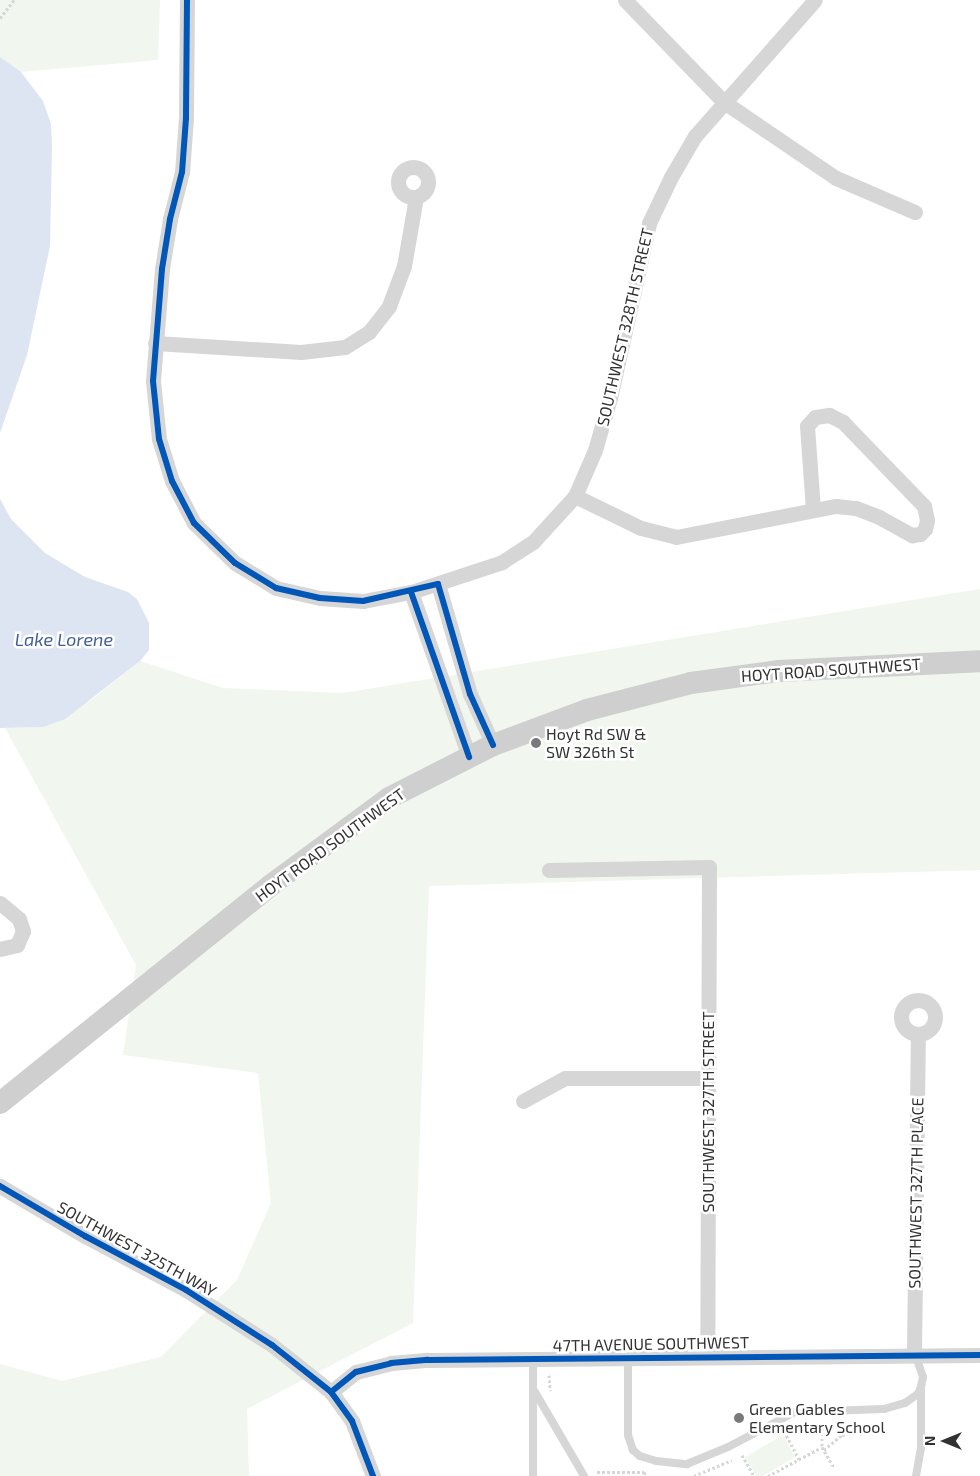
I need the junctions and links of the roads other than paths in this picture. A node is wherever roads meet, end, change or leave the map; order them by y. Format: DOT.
graph roads {
  1 [pos="187,0"];
  2 [pos="625,0"];
  3 [pos="815,0"];
  4 [pos="724,102"];
  5 [pos="416,197"];
  6 [pos="915,212"];
  7 [pos="155,343"];
  8 [pos="574,496"];
  9 [pos="813,510"];
  10 [pos="438,584"];
  11 [pos="412,592"];
  12 [pos="980,661"];
  13 [pos="493,744"];
  14 [pos="469,756"];
  15 [pos="549,870"];
  16 [pos="0,903"];
  17 [pos="0,949"];
  18 [pos="918,1034"];
  19 [pos="708,1078"];
  20 [pos="523,1101"];
  21 [pos="0,1103"];
  22 [pos="0,1186"];
  23 [pos="914,1353"];
  24 [pos="980,1354"];
  25 [pos="708,1357"];
  26 [pos="628,1358"];
  27 [pos="533,1359"];
  28 [pos="921,1386"];
  29 [pos="534,1390"];
  30 [pos="331,1392"];
  31 [pos="372,1476"];
  32 [pos="533,1476"];
  33 [pos="584,1476"];
  34 [pos="916,1476"];
  1 -- 7 [label="street, SOUTHWEST 328TH STREET"];
  2 -- 4 [label="street"];
  3 -- 4 [label="street, SOUTHWEST 328TH STREET"];
  4 -- 6 [label="street"];
  4 -- 8 [label="street, SOUTHWEST 328TH STREET"];
  5 -- 7 [label="street"];
  7 -- 11 [label="street, SOUTHWEST 328TH STREET"];
  8 -- 9 [label="street"];
  8 -- 10 [label="street, SOUTHWEST 328TH STREET"];
  9 -- 9 [label="street"];
  10 -- 11 [label="street, SOUTHWEST 328TH STREET"];
  10 -- 13 [label="street"];
  11 -- 14 [label="street"];
  12 -- 13 [label="main road, HOYT ROAD SOUTHWEST"];
  13 -- 14 [label="main road, HOYT ROAD SOUTHWEST"];
  14 -- 21 [label="main road, HOYT ROAD SOUTHWEST"];
  15 -- 19 [label="street, SOUTHWEST 327TH STREET"];
  16 -- 17 [label="street"];
  18 -- 23 [label="street, SOUTHWEST 327TH PLACE"];
  19 -- 20 [label="street"];
  19 -- 25 [label="street, SOUTHWEST 327TH STREET"];
  22 -- 30 [label="street, SOUTHWEST 325TH WAY"];
  23 -- 24 [label="street, 47TH AVENUE SOUTHWEST"];
  23 -- 25 [label="street, 47TH AVENUE SOUTHWEST"];
  23 -- 28 [label="lane"];
  25 -- 26 [label="street, 47TH AVENUE SOUTHWEST"];
  26 -- 27 [label="street, 47TH AVENUE SOUTHWEST"];
  26 -- 28 [label="lane"];
  27 -- 29 [label="lane"];
  27 -- 30 [label="street, 47TH AVENUE SOUTHWEST"];
  28 -- 34 [label="lane"];
  29 -- 32 [label="lane"];
  29 -- 33 [label="lane"];
  30 -- 31 [label="street, SOUTHWEST 325TH WAY"];
}
